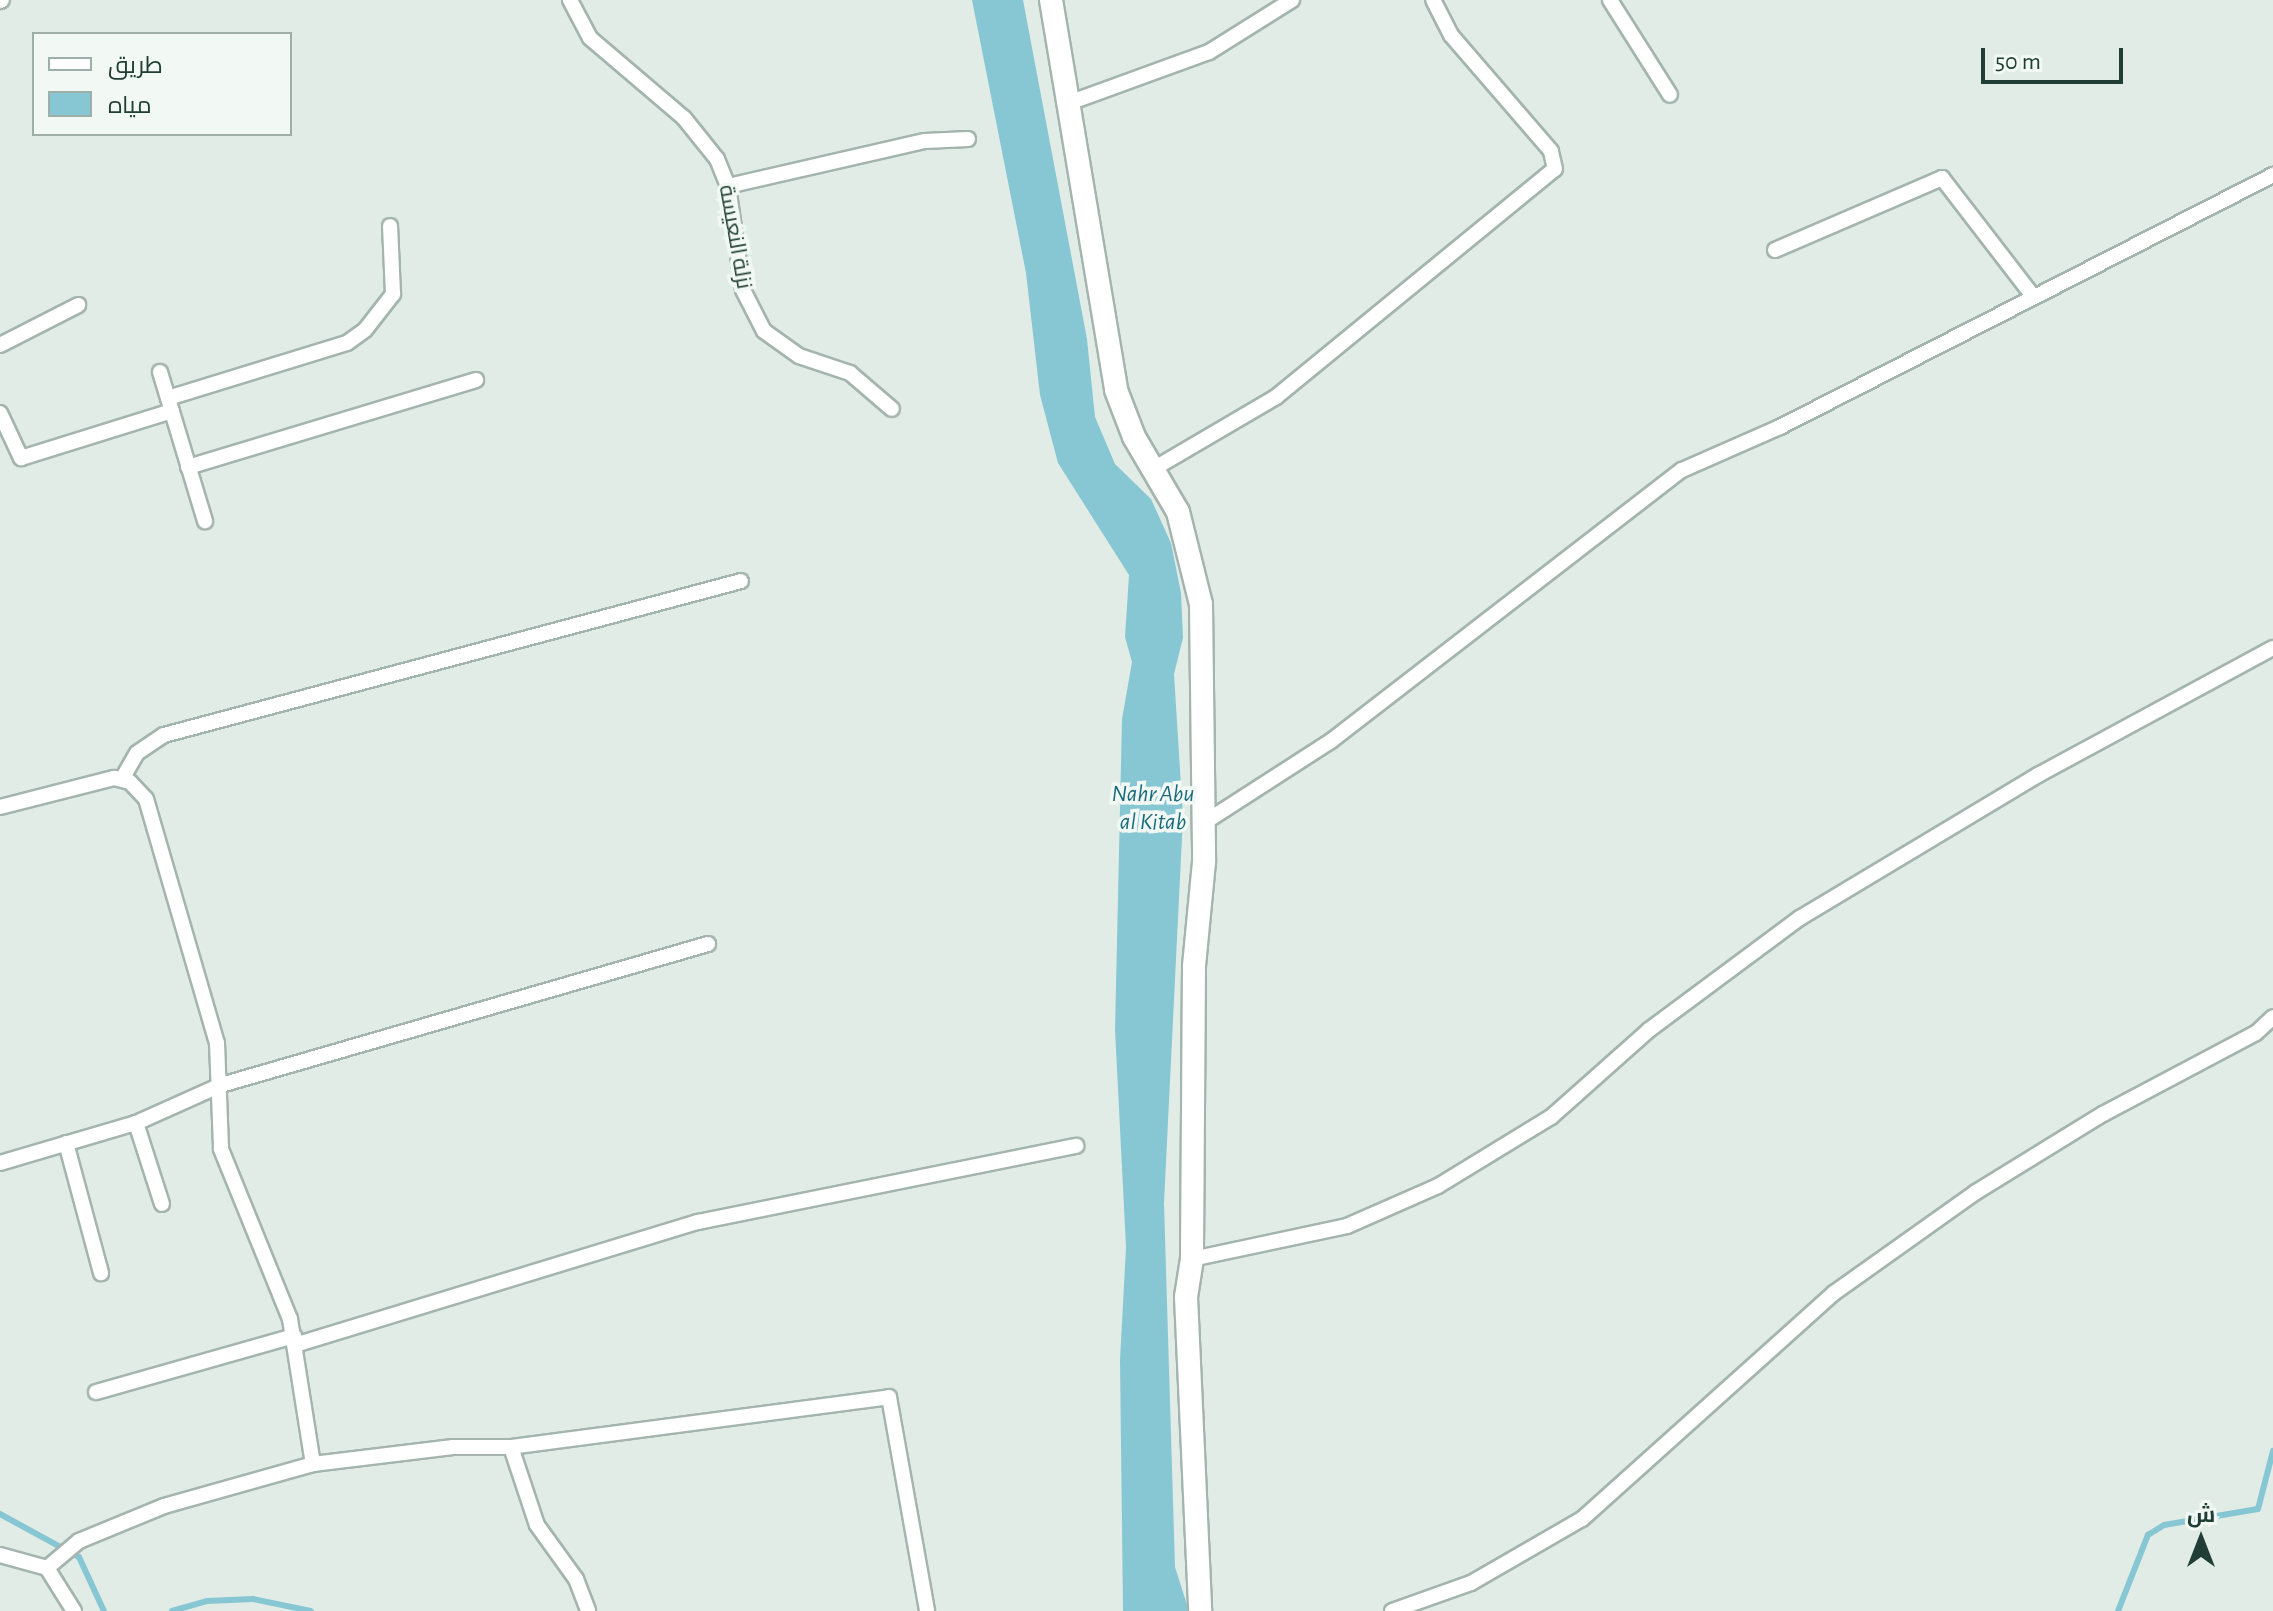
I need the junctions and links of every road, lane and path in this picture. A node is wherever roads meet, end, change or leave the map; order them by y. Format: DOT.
graph roads {
  1 [pos="570,0"];
  2 [pos="1051,0"];
  3 [pos="1292,0"];
  4 [pos="1433,0"];
  5 [pos="1610,0"];
  6 [pos="1670,95"];
  7 [pos="1066,104"];
  8 [pos="968,139"];
  9 [pos="2273,175"];
  10 [pos="728,186"];
  11 [pos="390,226"];
  12 [pos="1775,250"];
  13 [pos="2033,296"];
  14 [pos="78,305"];
  15 [pos="0,345"];
  16 [pos="160,372"];
  17 [pos="476,380"];
  18 [pos="170,404"];
  19 [pos="892,409"];
  20 [pos="0,413"];
  21 [pos="188,467"];
  22 [pos="1155,468"];
  23 [pos="205,521"];
  24 [pos="741,581"];
  25 [pos="2273,648"];
  26 [pos="122,779"];
  27 [pos="0,807"];
  28 [pos="1202,824"];
  29 [pos="708,944"];
  30 [pos="2273,1017"];
  31 [pos="221,1085"];
  32 [pos="136,1123"];
  33 [pos="66,1143"];
  34 [pos="1076,1146"];
  35 [pos="0,1163"];
  36 [pos="162,1204"];
  37 [pos="1192,1259"];
  38 [pos="101,1273"];
  39 [pos="294,1341"];
  40 [pos="96,1392"];
  41 [pos="511,1447"];
  42 [pos="313,1464"];
  43 [pos="0,1555"];
  44 [pos="50,1565"];
  45 [pos="74,1611"];
  46 [pos="588,1611"];
  47 [pos="927,1611"];
  48 [pos="1200,1611"];
  49 [pos="1392,1611"];
  1 -- 10 [label="street, نزلة النعيسة"];
  2 -- 7 [label="street"];
  3 -- 7 [label="street"];
  4 -- 22 [label="street"];
  5 -- 6 [label="street"];
  7 -- 22 [label="street"];
  8 -- 10 [label="street"];
  9 -- 13 [label="street"];
  10 -- 19 [label="street, نزلة النعيسة"];
  11 -- 18 [label="street"];
  12 -- 13 [label="street"];
  13 -- 28 [label="street"];
  14 -- 15 [label="street"];
  16 -- 18 [label="street"];
  17 -- 21 [label="street"];
  18 -- 20 [label="street"];
  18 -- 21 [label="street"];
  21 -- 23 [label="street"];
  22 -- 28 [label="street"];
  24 -- 26 [label="street"];
  25 -- 37 [label="street"];
  26 -- 27 [label="street"];
  26 -- 31 [label="street"];
  28 -- 37 [label="street"];
  29 -- 31 [label="street"];
  30 -- 49 [label="street"];
  31 -- 32 [label="street"];
  31 -- 39 [label="street"];
  32 -- 33 [label="street"];
  32 -- 36 [label="street"];
  33 -- 35 [label="street"];
  33 -- 38 [label="street"];
  34 -- 39 [label="street"];
  37 -- 48 [label="street"];
  39 -- 40 [label="street"];
  39 -- 42 [label="street"];
  41 -- 42 [label="street"];
  41 -- 46 [label="street"];
  41 -- 47 [label="street"];
  42 -- 44 [label="street"];
  43 -- 44 [label="street"];
  44 -- 45 [label="street"];
}
